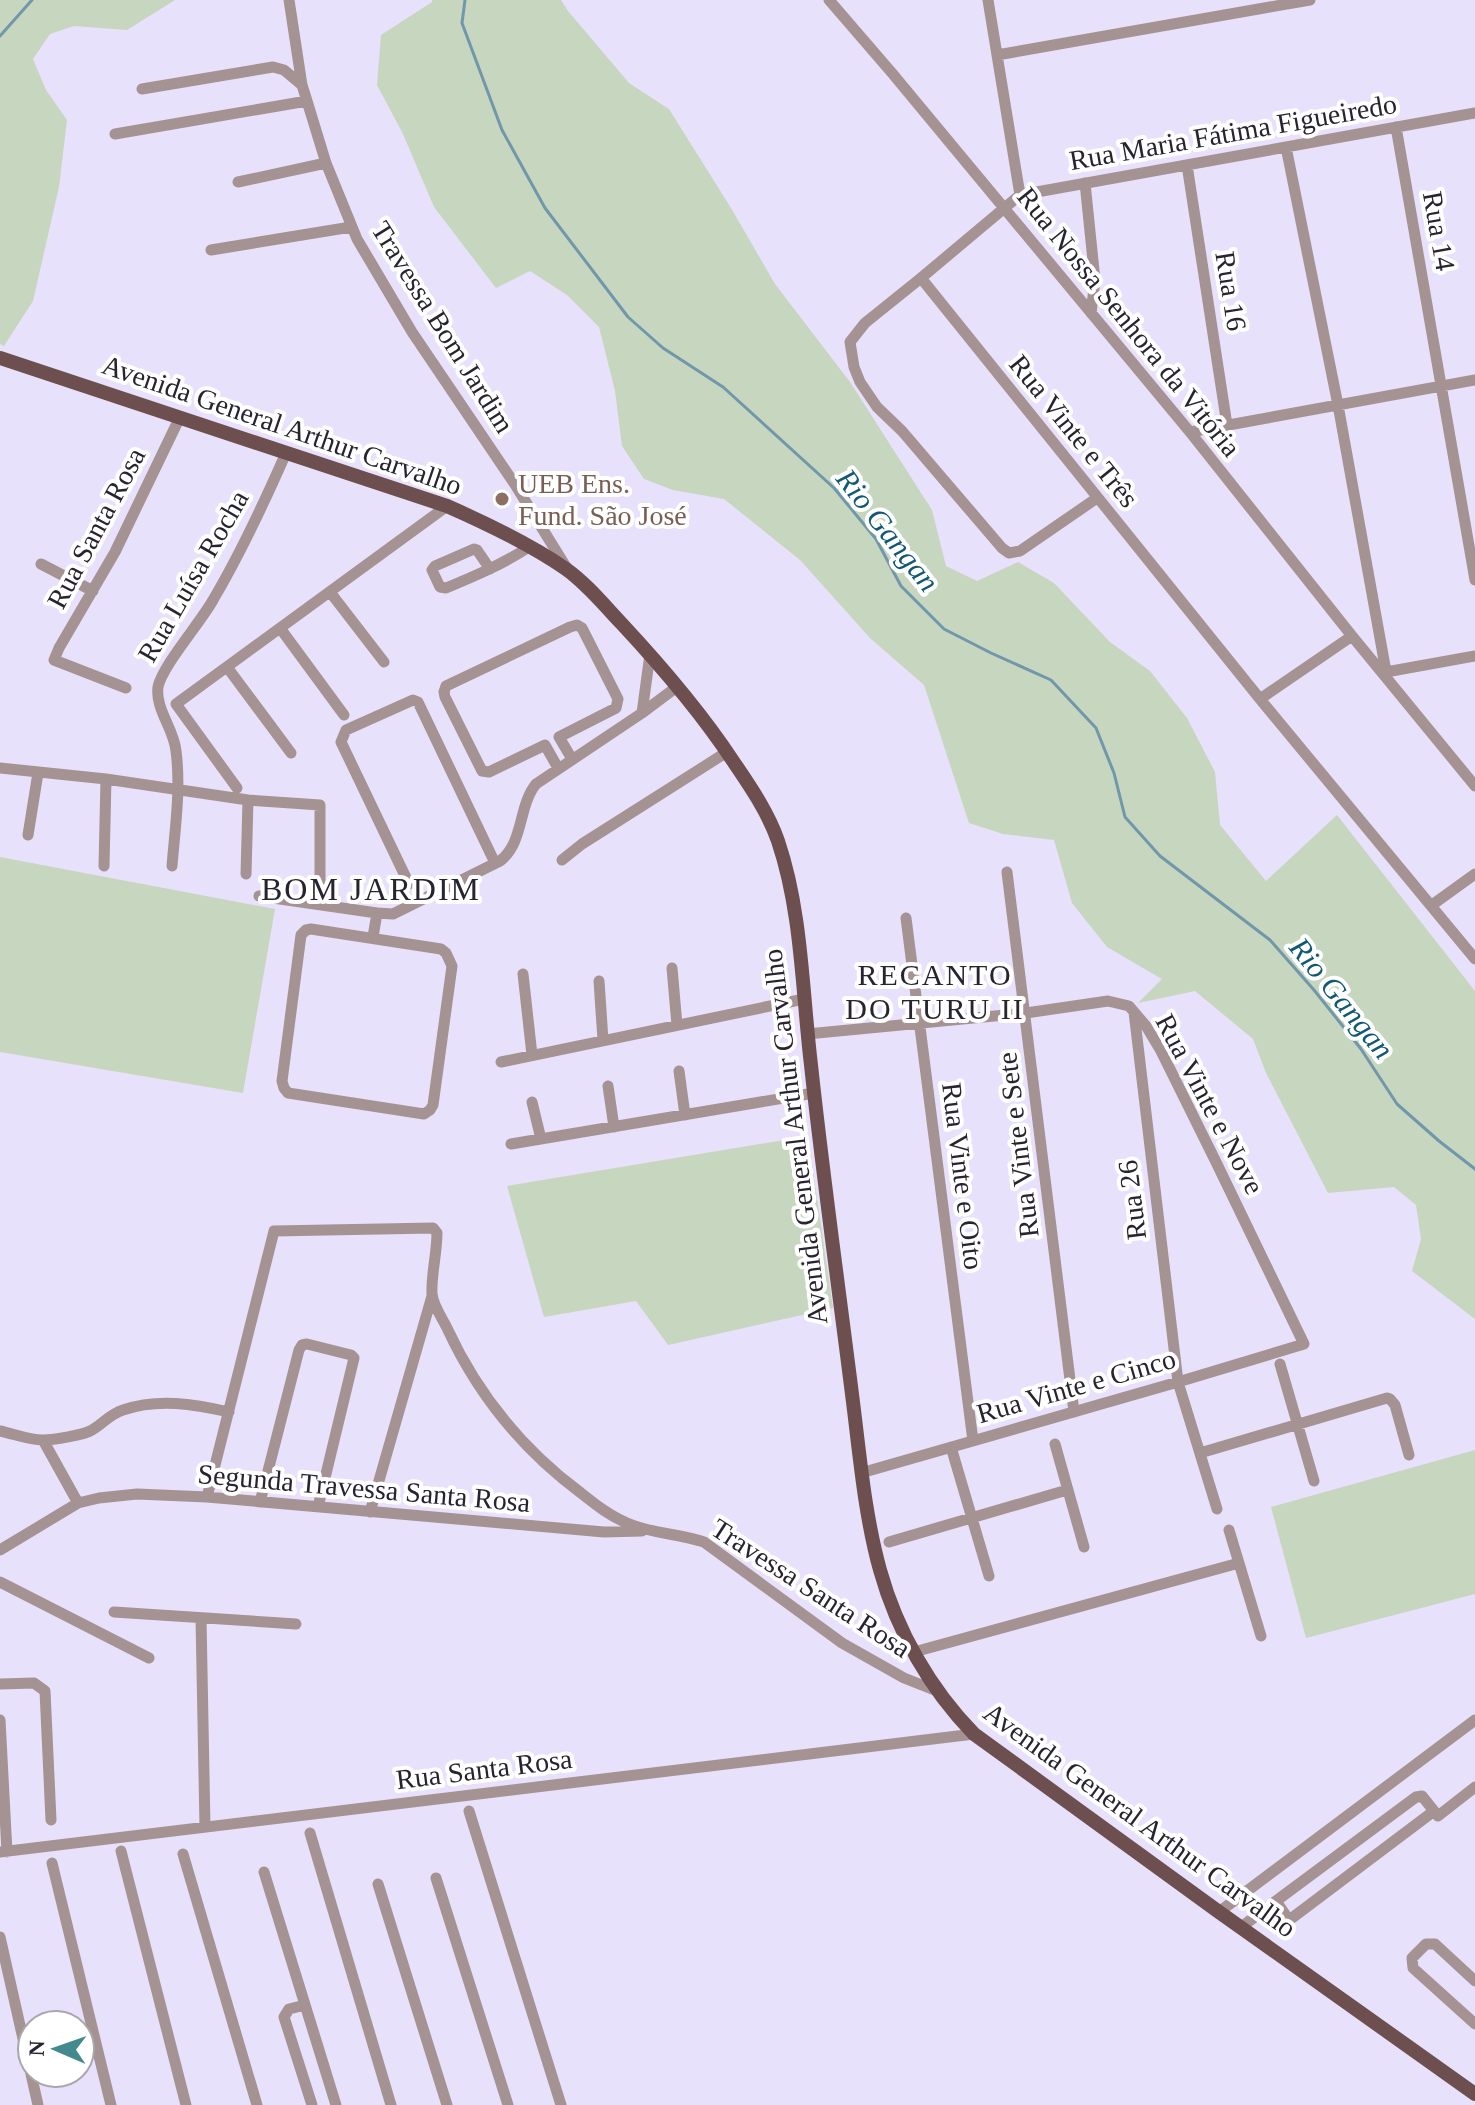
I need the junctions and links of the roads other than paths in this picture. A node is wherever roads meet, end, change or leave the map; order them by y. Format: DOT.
graph roads {
  1 [pos="289,0"];
  2 [pos="829,0"];
  3 [pos="988,0"];
  4 [pos="1310,0"];
  5 [pos="1281,2"];
  6 [pos="997,55"];
  7 [pos="302,85"];
  8 [pos="142,89"];
  9 [pos="307,101"];
  10 [pos="1475,113"];
  11 [pos="1396,127"];
  12 [pos="115,134"];
  13 [pos="1286,147"];
  14 [pos="326,163"];
  15 [pos="1187,165"];
  16 [pos="238,182"];
  17 [pos="1085,183"];
  18 [pos="1020,195"];
  19 [pos="1005,209"];
  20 [pos="351,227"];
  21 [pos="211,250"];
  22 [pos="921,278"];
  23 [pos="1091,313"];
  24 [pos="0,358"];
  25 [pos="1475,380"];
  26 [pos="1441,386"];
  27 [pos="1338,405"];
  28 [pos="180,417"];
  29 [pos="1227,425"];
  30 [pos="1190,432"];
  31 [pos="286,453"];
  32 [pos="1097,498"];
  33 [pos="447,506"];
  34 [pos="529,547"];
  35 [pos="41,564"];
  36 [pos="490,569"];
  37 [pos="568,571"];
  38 [pos="1475,580"];
  39 [pos="93,591"];
  40 [pos="330,592"];
  41 [pos="280,628"];
  42 [pos="1352,636"];
  43 [pos="650,654"];
  44 [pos="1475,656"];
  45 [pos="384,662"];
  46 [pos="227,667"];
  47 [pos="1386,675"];
  48 [pos="678,686"];
  49 [pos="126,688"];
  50 [pos="1260,699"];
  51 [pos="642,713"];
  52 [pos="344,715"];
  53 [pos="559,737"];
  54 [pos="545,745"];
  55 [pos="727,752"];
  56 [pos="291,753"];
  57 [pos="572,759"];
  58 [pos="0,768"];
  59 [pos="558,768"];
  60 [pos="38,773"];
  61 [pos="106,779"];
  62 [pos="1475,786"];
  63 [pos="237,788"];
  64 [pos="178,790"];
  65 [pos="248,800"];
  66 [pos="28,835"];
  67 [pos="562,860"];
  68 [pos="495,863"];
  69 [pos="104,866"];
  70 [pos="172,866"];
  71 [pos="1007,872"];
  72 [pos="246,874"];
  73 [pos="1475,874"];
  74 [pos="409,884"];
  75 [pos="320,885"];
  76 [pos="259,896"];
  77 [pos="1432,905"];
  78 [pos="377,913"];
  79 [pos="906,918"];
  80 [pos="373,937"];
  81 [pos="1475,959"];
  82 [pos="672,968"];
  83 [pos="523,974"];
  84 [pos="599,981"];
  85 [pos="804,999"];
  86 [pos="1134,1012"];
  87 [pos="1026,1013"];
  88 [pos="919,1024"];
  89 [pos="677,1025"];
  90 [pos="807,1034"];
  91 [pos="603,1040"];
  92 [pos="532,1055"];
  93 [pos="501,1062"];
  94 [pos="679,1071"];
  95 [pos="608,1086"];
  96 [pos="814,1093"];
  97 [pos="532,1102"];
  98 [pos="685,1115"];
  99 [pos="614,1127"];
  100 [pos="541,1139"];
  101 [pos="511,1144"];
  102 [pos="432,1296"];
  103 [pos="1304,1344"];
  104 [pos="1280,1364"];
  105 [pos="1178,1382"];
  106 [pos="229,1412"];
  107 [pos="1074,1412"];
  108 [pos="1297,1424"];
  109 [pos="0,1431"];
  110 [pos="43,1440"];
  111 [pos="973,1441"];
  112 [pos="1055,1444"];
  113 [pos="951,1447"];
  114 [pos="1200,1453"];
  115 [pos="1409,1455"];
  116 [pos="861,1473"];
  117 [pos="1314,1481"];
  118 [pos="1067,1490"];
  119 [pos="207,1497"];
  120 [pos="260,1502"];
  121 [pos="78,1503"];
  122 [pos="318,1507"];
  123 [pos="1217,1509"];
  124 [pos="370,1512"];
  125 [pos="971,1518"];
  126 [pos="1229,1530"];
  127 [pos="647,1531"];
  128 [pos="889,1542"];
  129 [pos="1084,1547"];
  130 [pos="0,1550"];
  131 [pos="1239,1563"];
  132 [pos="989,1576"];
  133 [pos="0,1582"];
  134 [pos="114,1612"];
  135 [pos="201,1618"];
  136 [pos="296,1624"];
  137 [pos="1261,1636"];
  138 [pos="914,1652"];
  139 [pos="149,1658"];
  140 [pos="0,1684"];
  141 [pos="937,1691"];
  142 [pos="0,1720"];
  143 [pos="1475,1720"];
  144 [pos="974,1734"];
  145 [pos="1475,1787"];
  146 [pos="469,1811"];
  147 [pos="1438,1816"];
  148 [pos="51,1820"];
  149 [pos="205,1827"];
  150 [pos="310,1833"];
  151 [pos="121,1851"];
  152 [pos="4,1852"];
  153 [pos="183,1854"];
  154 [pos="52,1863"];
  155 [pos="264,1872"];
  156 [pos="436,1878"];
  157 [pos="378,1884"];
  158 [pos="1276,1901"];
  159 [pos="1219,1912"];
  160 [pos="1240,1928"];
  161 [pos="0,1937"];
  162 [pos="1475,1981"];
  163 [pos="305,2005"];
  164 [pos="1475,2024"];
  165 [pos="1475,2094"];
  166 [pos="38,2105"];
  167 [pos="111,2105"];
  168 [pos="186,2105"];
  169 [pos="257,2105"];
  170 [pos="312,2105"];
  171 [pos="336,2105"];
  172 [pos="391,2105"];
  173 [pos="447,2105"];
  174 [pos="508,2105"];
  175 [pos="561,2105"];
  1 -- 7 [label="street, Travessa Bom Jardim"];
  2 -- 19 [label="street, Rua Nossa Senhora da Vitória"];
  3 -- 6 [label="street"];
  4 -- 5 [label="street"];
  5 -- 6 [label="street"];
  6 -- 18 [label="street"];
  7 -- 8 [label="street"];
  7 -- 9 [label="street, Travessa Bom Jardim"];
  9 -- 12 [label="street"];
  9 -- 14 [label="street, Travessa Bom Jardim"];
  10 -- 11 [label="street, Rua Maria Fátima Figueiredo"];
  11 -- 13 [label="street, Rua Maria Fátima Figueiredo"];
  11 -- 26 [label="street, Rua 14"];
  13 -- 15 [label="street, Rua Maria Fátima Figueiredo"];
  13 -- 27 [label="street, Rua Nossa Senhora da Vitória"];
  14 -- 16 [label="street"];
  14 -- 20 [label="street, Travessa Bom Jardim"];
  15 -- 17 [label="street, Rua Maria Fátima Figueiredo"];
  15 -- 29 [label="street, Rua 16"];
  17 -- 18 [label="street, Rua Maria Fátima Figueiredo"];
  17 -- 23 [label="street"];
  18 -- 19 [label="street"];
  19 -- 22 [label="street"];
  19 -- 23 [label="street, Rua Nossa Senhora da Vitória"];
  20 -- 21 [label="street"];
  20 -- 37 [label="street, Travessa Bom Jardim"];
  22 -- 32 [label="street, Rua Vinte e Três"];
  22 -- 32 [label="street"];
  23 -- 30 [label="street, Rua Nossa Senhora da Vitória"];
  24 -- 28 [label="main road, Avenida General Arthur Carvalho"];
  25 -- 26 [label="street"];
  26 -- 27 [label="street"];
  26 -- 38 [label="street, Rua 14"];
  27 -- 29 [label="street"];
  27 -- 47 [label="street, Rua Nossa Senhora da Vitória"];
  28 -- 31 [label="main road, Avenida General Arthur Carvalho"];
  28 -- 39 [label="street, Rua Santa Rosa"];
  29 -- 30 [label="street"];
  30 -- 42 [label="street, Rua Nossa Senhora da Vitória"];
  31 -- 33 [label="main road, Avenida General Arthur Carvalho"];
  31 -- 64 [label="street, Rua Luísa Rocha"];
  32 -- 50 [label="street, Rua Vinte e Três"];
  33 -- 34 [label="main road, Avenida General Arthur Carvalho"];
  33 -- 40 [label="street"];
  34 -- 36 [label="street"];
  34 -- 37 [label="main road, Avenida General Arthur Carvalho"];
  35 -- 39 [label="street"];
  36 -- 36 [label="street"];
  37 -- 43 [label="main road, Avenida General Arthur Carvalho"];
  39 -- 49 [label="street, Rua Santa Rosa"];
  40 -- 41 [label="street"];
  40 -- 45 [label="street"];
  41 -- 46 [label="street"];
  41 -- 52 [label="street"];
  42 -- 47 [label="street, Rua Nossa Senhora da Vitória"];
  42 -- 50 [label="street"];
  43 -- 48 [label="main road, Avenida General Arthur Carvalho"];
  43 -- 51 [label="street"];
  44 -- 47 [label="street"];
  46 -- 56 [label="street"];
  46 -- 63 [label="street"];
  47 -- 62 [label="street, Rua Nossa Senhora da Vitória"];
  48 -- 51 [label="street"];
  48 -- 55 [label="main road, Avenida General Arthur Carvalho"];
  50 -- 77 [label="street, Rua Vinte e Três"];
  51 -- 57 [label="street"];
  53 -- 54 [label="street"];
  53 -- 54 [label="street"];
  53 -- 57 [label="street"];
  54 -- 59 [label="street"];
  55 -- 67 [label="street"];
  55 -- 85 [label="main road, Avenida General Arthur Carvalho"];
  57 -- 59 [label="street"];
  58 -- 60 [label="street"];
  59 -- 68 [label="street"];
  60 -- 61 [label="street"];
  60 -- 66 [label="street"];
  61 -- 64 [label="street"];
  61 -- 69 [label="street"];
  64 -- 65 [label="street"];
  64 -- 70 [label="street, Rua Luísa Rocha"];
  65 -- 72 [label="street"];
  65 -- 75 [label="street"];
  68 -- 74 [label="street"];
  68 -- 78 [label="street"];
  71 -- 87 [label="street, Rua Vinte e Sete"];
  73 -- 77 [label="street"];
  76 -- 78 [label="street"];
  77 -- 81 [label="street, Rua Vinte e Três"];
  78 -- 80 [label="street"];
  79 -- 88 [label="street, Rua Vinte e Oito"];
  80 -- 80 [label="street"];
  82 -- 89 [label="street"];
  83 -- 92 [label="street"];
  84 -- 91 [label="street"];
  85 -- 89 [label="street"];
  85 -- 90 [label="main road, Avenida General Arthur Carvalho"];
  86 -- 87 [label="street, Rua Vinte e Nove"];
  86 -- 103 [label="street, Rua Vinte e Nove"];
  86 -- 105 [label="street, Rua 26"];
  87 -- 88 [label="street, Rua Vinte e Nove"];
  87 -- 107 [label="street, Rua Vinte e Sete"];
  88 -- 90 [label="street, Rua Vinte e Nove"];
  88 -- 111 [label="street, Rua Vinte e Oito"];
  89 -- 91 [label="street"];
  90 -- 96 [label="main road, Avenida General Arthur Carvalho"];
  91 -- 92 [label="street"];
  92 -- 93 [label="street"];
  94 -- 98 [label="street"];
  95 -- 99 [label="street"];
  96 -- 98 [label="street"];
  96 -- 116 [label="main road, Avenida General Arthur Carvalho"];
  97 -- 100 [label="street"];
  98 -- 99 [label="street"];
  99 -- 100 [label="street"];
  100 -- 101 [label="street"];
  102 -- 106 [label="street"];
  102 -- 124 [label="street"];
  102 -- 127 [label="street, Travessa Santa Rosa"];
  103 -- 105 [label="street, Rua Vinte e Cinco"];
  104 -- 108 [label="street"];
  105 -- 107 [label="street, Rua Vinte e Cinco"];
  105 -- 114 [label="street, Rua 26"];
  106 -- 110 [label="street"];
  106 -- 119 [label="street"];
  107 -- 111 [label="street, Rua Vinte e Cinco"];
  108 -- 114 [label="street"];
  108 -- 115 [label="street"];
  108 -- 117 [label="street"];
  109 -- 110 [label="street"];
  110 -- 121 [label="street"];
  111 -- 113 [label="street, Rua Vinte e Cinco"];
  112 -- 118 [label="street"];
  113 -- 116 [label="street, Rua Vinte e Cinco"];
  113 -- 125 [label="street"];
  114 -- 123 [label="street, Rua 26"];
  116 -- 138 [label="main road, Avenida General Arthur Carvalho"];
  118 -- 125 [label="street"];
  118 -- 129 [label="street"];
  119 -- 120 [label="street, Segunda Travessa Santa Rosa"];
  119 -- 121 [label="street, Segunda Travessa Santa Rosa"];
  120 -- 122 [label="street, Segunda Travessa Santa Rosa"];
  120 -- 122 [label="street"];
  121 -- 130 [label="street, Segunda Travessa Santa Rosa"];
  122 -- 124 [label="street, Segunda Travessa Santa Rosa"];
  124 -- 127 [label="street, Segunda Travessa Santa Rosa"];
  125 -- 128 [label="street"];
  125 -- 132 [label="street"];
  126 -- 131 [label="street"];
  127 -- 141 [label="street, Travessa Santa Rosa"];
  131 -- 137 [label="street"];
  131 -- 138 [label="street"];
  133 -- 139 [label="street"];
  134 -- 135 [label="street"];
  135 -- 136 [label="street"];
  135 -- 149 [label="street"];
  138 -- 141 [label="main road, Avenida General Arthur Carvalho"];
  140 -- 148 [label="street"];
  141 -- 144 [label="main road, Avenida General Arthur Carvalho"];
  142 -- 152 [label="street"];
  143 -- 159 [label="street"];
  144 -- 149 [label="street, Rua Santa Rosa"];
  144 -- 159 [label="main road, Avenida General Arthur Carvalho"];
  145 -- 147 [label="street"];
  146 -- 175 [label="street"];
  149 -- 152 [label="street, Rua Santa Rosa"];
  150 -- 172 [label="street"];
  151 -- 168 [label="street"];
  153 -- 169 [label="street"];
  154 -- 167 [label="street"];
  155 -- 163 [label="street"];
  156 -- 174 [label="street"];
  157 -- 173 [label="street"];
  158 -- 158 [label="street"];
  158 -- 160 [label="street"];
  159 -- 160 [label="main road, Avenida General Arthur Carvalho"];
  160 -- 165 [label="main road, Avenida General Arthur Carvalho"];
  161 -- 166 [label="street"];
  162 -- 164 [label="street"];
  163 -- 170 [label="street"];
  163 -- 171 [label="street"];
}
